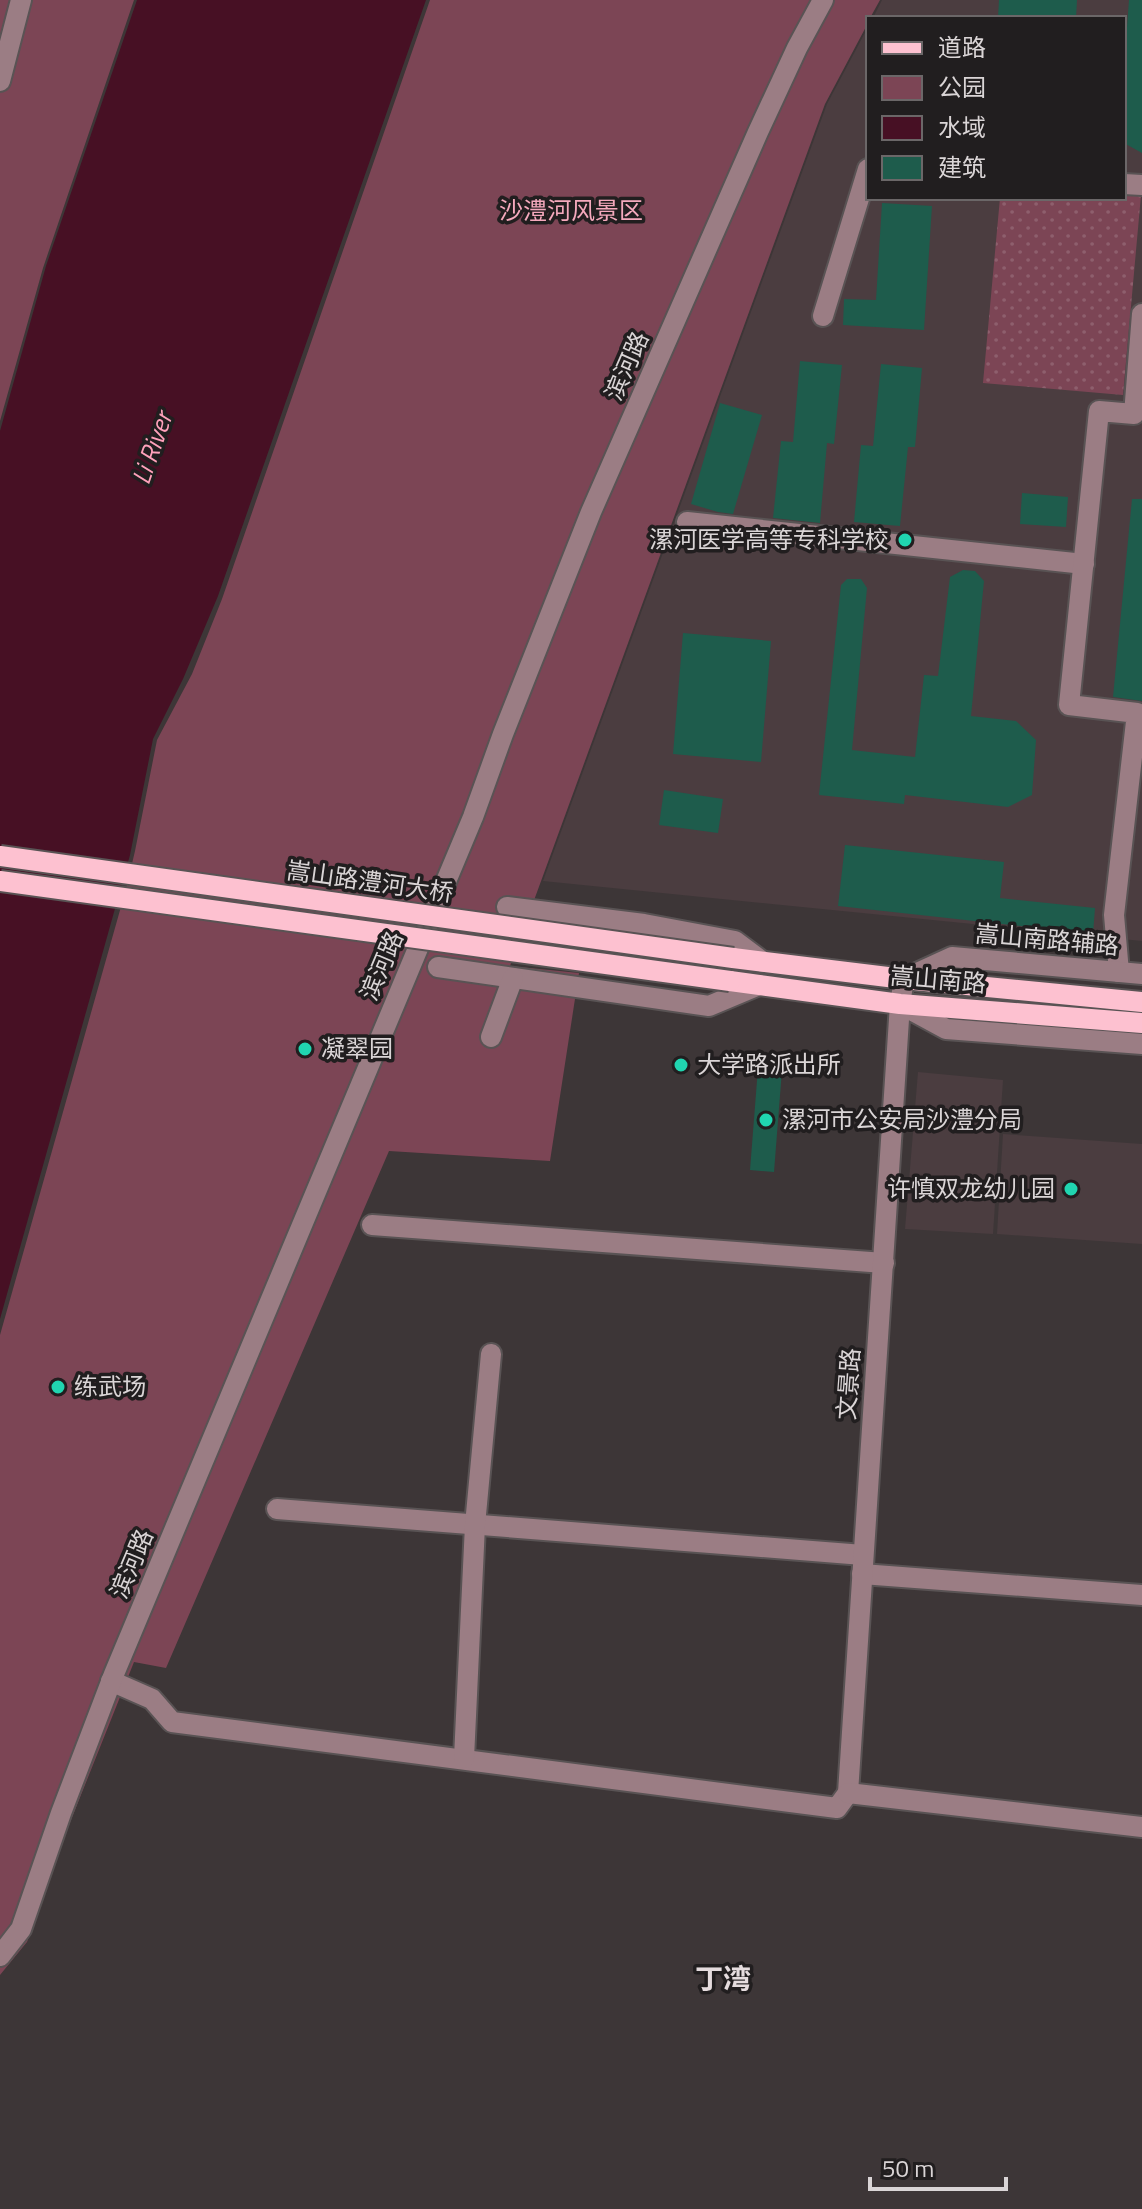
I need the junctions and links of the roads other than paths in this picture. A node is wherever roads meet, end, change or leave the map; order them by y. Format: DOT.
graph roads {
  1 [pos="21,0"];
  2 [pos="823,0"];
  3 [pos="0,81"];
  4 [pos="866,176"];
  5 [pos="1142,314"];
  6 [pos="823,316"];
  7 [pos="687,522"];
  8 [pos="1084,564"];
  9 [pos="0,856"];
  10 [pos="0,881"];
  11 [pos="507,907"];
  12 [pos="733,958"];
  13 [pos="763,962"];
  14 [pos="438,967"];
  15 [pos="1119,972"];
  16 [pos="1142,974"];
  17 [pos="513,978"];
  18 [pos="904,979"];
  19 [pos="730,981"];
  20 [pos="759,985"];
  21 [pos="1142,1002"];
  22 [pos="900,1004"];
  23 [pos="1142,1023"];
  24 [pos="491,1037"];
  25 [pos="1142,1044"];
  26 [pos="372,1225"];
  27 [pos="884,1263"];
  28 [pos="491,1354"];
  29 [pos="277,1509"];
  30 [pos="475,1525"];
  31 [pos="863,1564"];
  32 [pos="1142,1595"];
  33 [pos="111,1681"];
  34 [pos="464,1758"];
  35 [pos="848,1793"];
  36 [pos="1142,1827"];
  37 [pos="0,1956"];
  1 -- 3 [label="street"];
  2 -- 33 [label="street, 滨河路"];
  4 -- 6 [label="street"];
  5 -- 8 [label="street"];
  7 -- 8 [label="street"];
  8 -- 15 [label="street"];
  9 -- 12 [label="main road, 嵩山路澧河大桥, bridge"];
  10 -- 19 [label="main road, 嵩山路澧河大桥, bridge"];
  11 -- 13 [label="street"];
  12 -- 13 [label="main road, 嵩山南路"];
  13 -- 18 [label="main road, 嵩山南路"];
  14 -- 17 [label="street"];
  15 -- 16 [label="street, 嵩山南路辅路"];
  15 -- 18 [label="street, 嵩山南路辅路"];
  17 -- 20 [label="street"];
  17 -- 24 [label="street"];
  18 -- 21 [label="main road, 嵩山南路"];
  18 -- 22 [label="street, 文景路"];
  19 -- 20 [label="main road, 嵩山南路"];
  20 -- 22 [label="main road, 嵩山南路"];
  22 -- 23 [label="main road, 嵩山南路"];
  22 -- 25 [label="street"];
  22 -- 27 [label="street, 文景路"];
  26 -- 27 [label="street"];
  27 -- 31 [label="street, 文景路"];
  28 -- 30 [label="street"];
  29 -- 30 [label="street"];
  30 -- 31 [label="street"];
  30 -- 34 [label="street"];
  31 -- 32 [label="street"];
  31 -- 35 [label="street, 文景路"];
  33 -- 34 [label="street"];
  33 -- 37 [label="street, 滨河路"];
  34 -- 35 [label="street"];
  35 -- 36 [label="street"];
}
